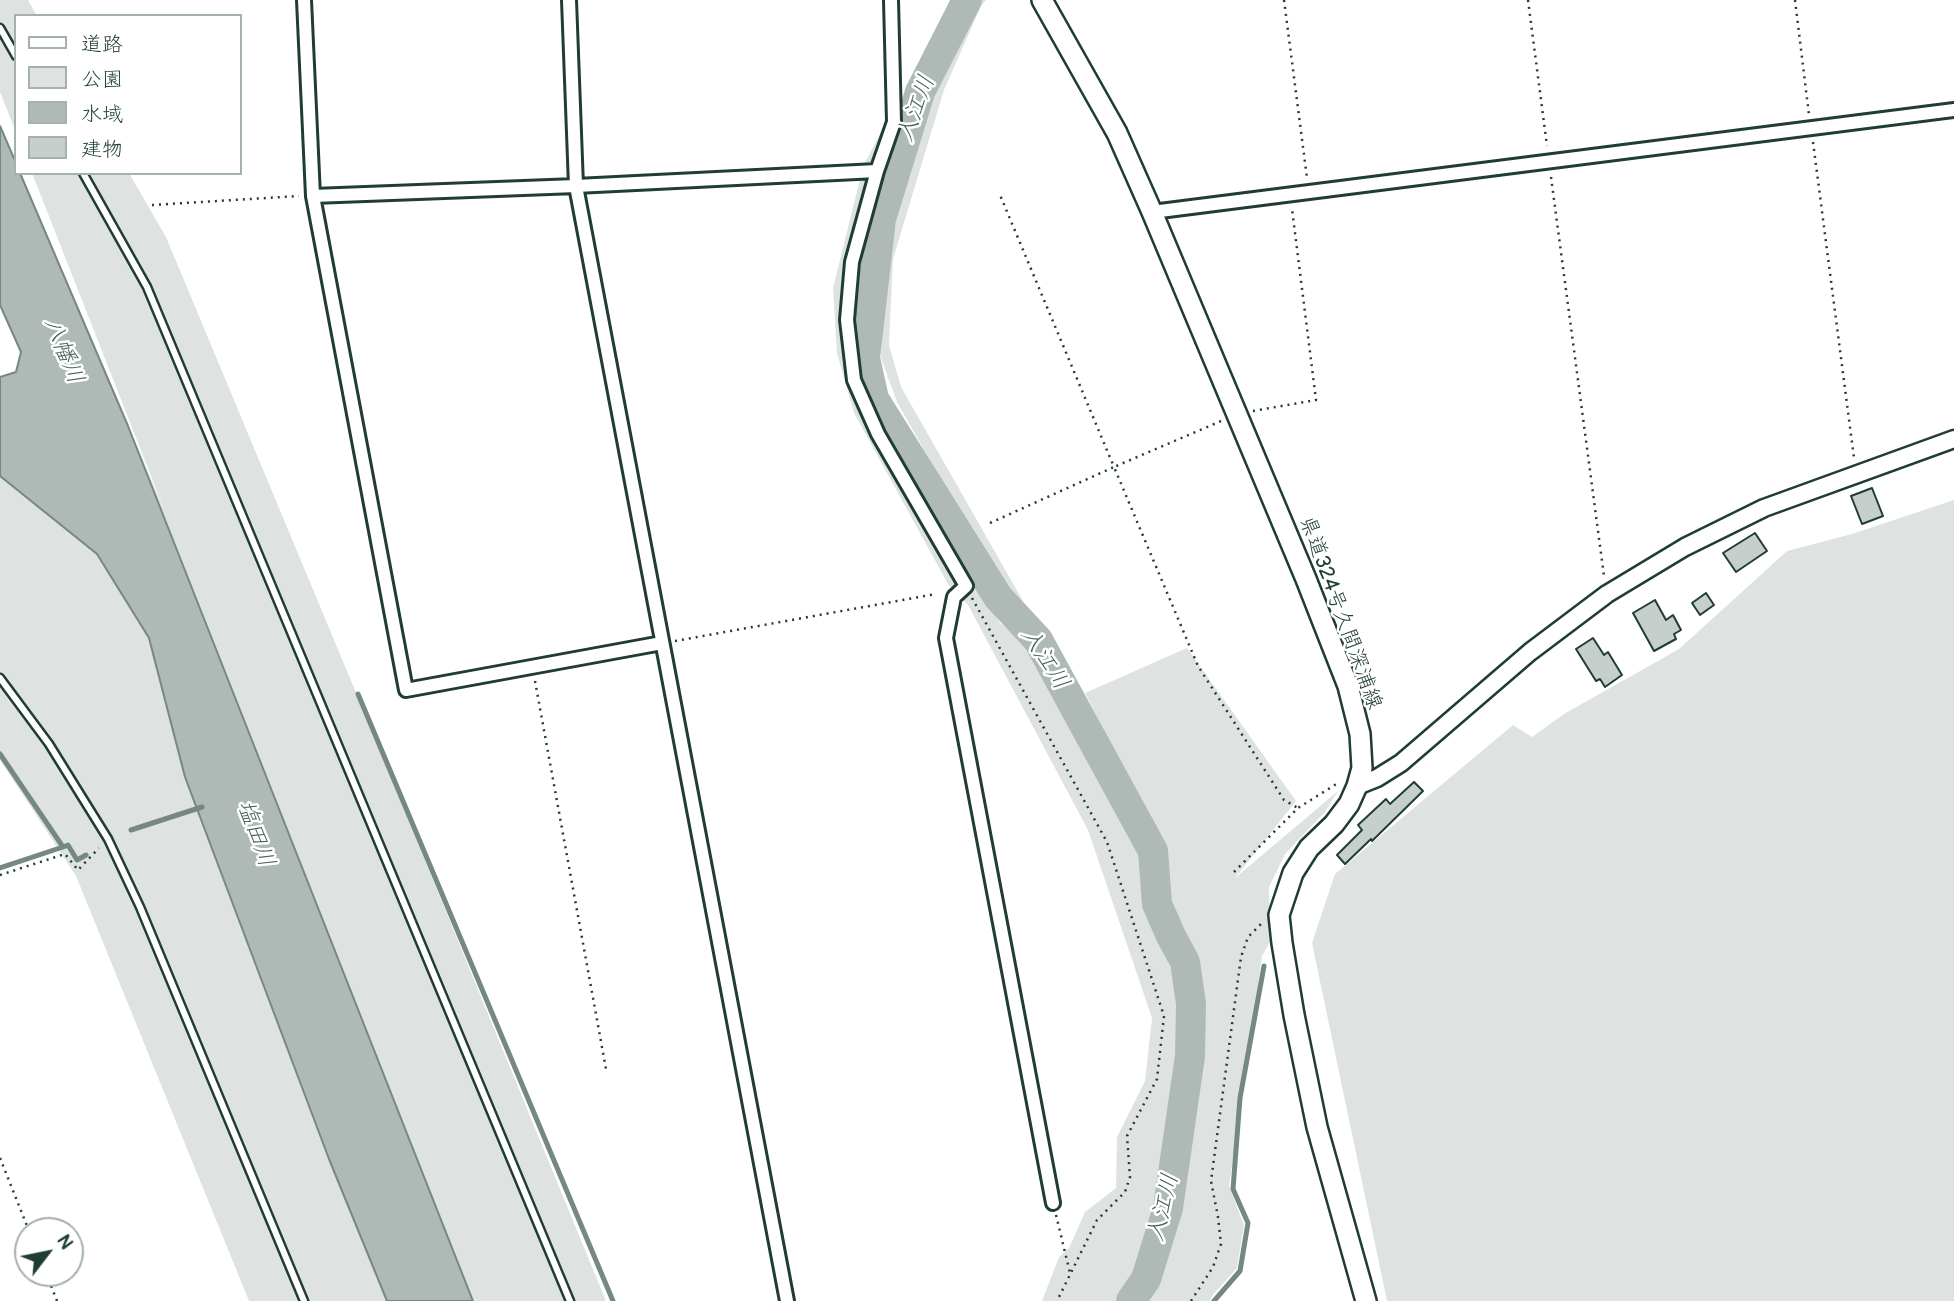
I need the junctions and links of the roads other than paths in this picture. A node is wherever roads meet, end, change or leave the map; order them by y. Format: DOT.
graph roads {
  1 [pos="304,0"];
  2 [pos="569,0"];
  3 [pos="891,0"];
  4 [pos="1042,0"];
  5 [pos="0,28"];
  6 [pos="14,52"];
  7 [pos="1954,110"];
  8 [pos="877,171"];
  9 [pos="84,175"];
  10 [pos="576,186"];
  11 [pos="313,196"];
  12 [pos="1152,212"];
  13 [pos="1954,439"];
  14 [pos="662,643"];
  15 [pos="0,678"];
  16 [pos="1360,777"];
  17 [pos="1053,1203"];
  18 [pos="304,1301"];
  19 [pos="570,1301"];
  20 [pos="787,1301"];
  21 [pos="1366,1301"];
  1 -- 11 [label="street"];
  2 -- 10 [label="street"];
  3 -- 8 [label="street"];
  4 -- 12 [label="main road, 県道324号久間深浦線"];
  5 -- 6 [label="lane"];
  7 -- 12 [label="street"];
  8 -- 10 [label="street"];
  8 -- 17 [label="street"];
  9 -- 19 [label="lane"];
  10 -- 11 [label="street"];
  10 -- 14 [label="street"];
  11 -- 14 [label="street"];
  12 -- 16 [label="main road, 県道324号久間深浦線"];
  13 -- 16 [label="street"];
  14 -- 20 [label="street"];
  15 -- 18 [label="lane"];
  16 -- 21 [label="main road"];
}
